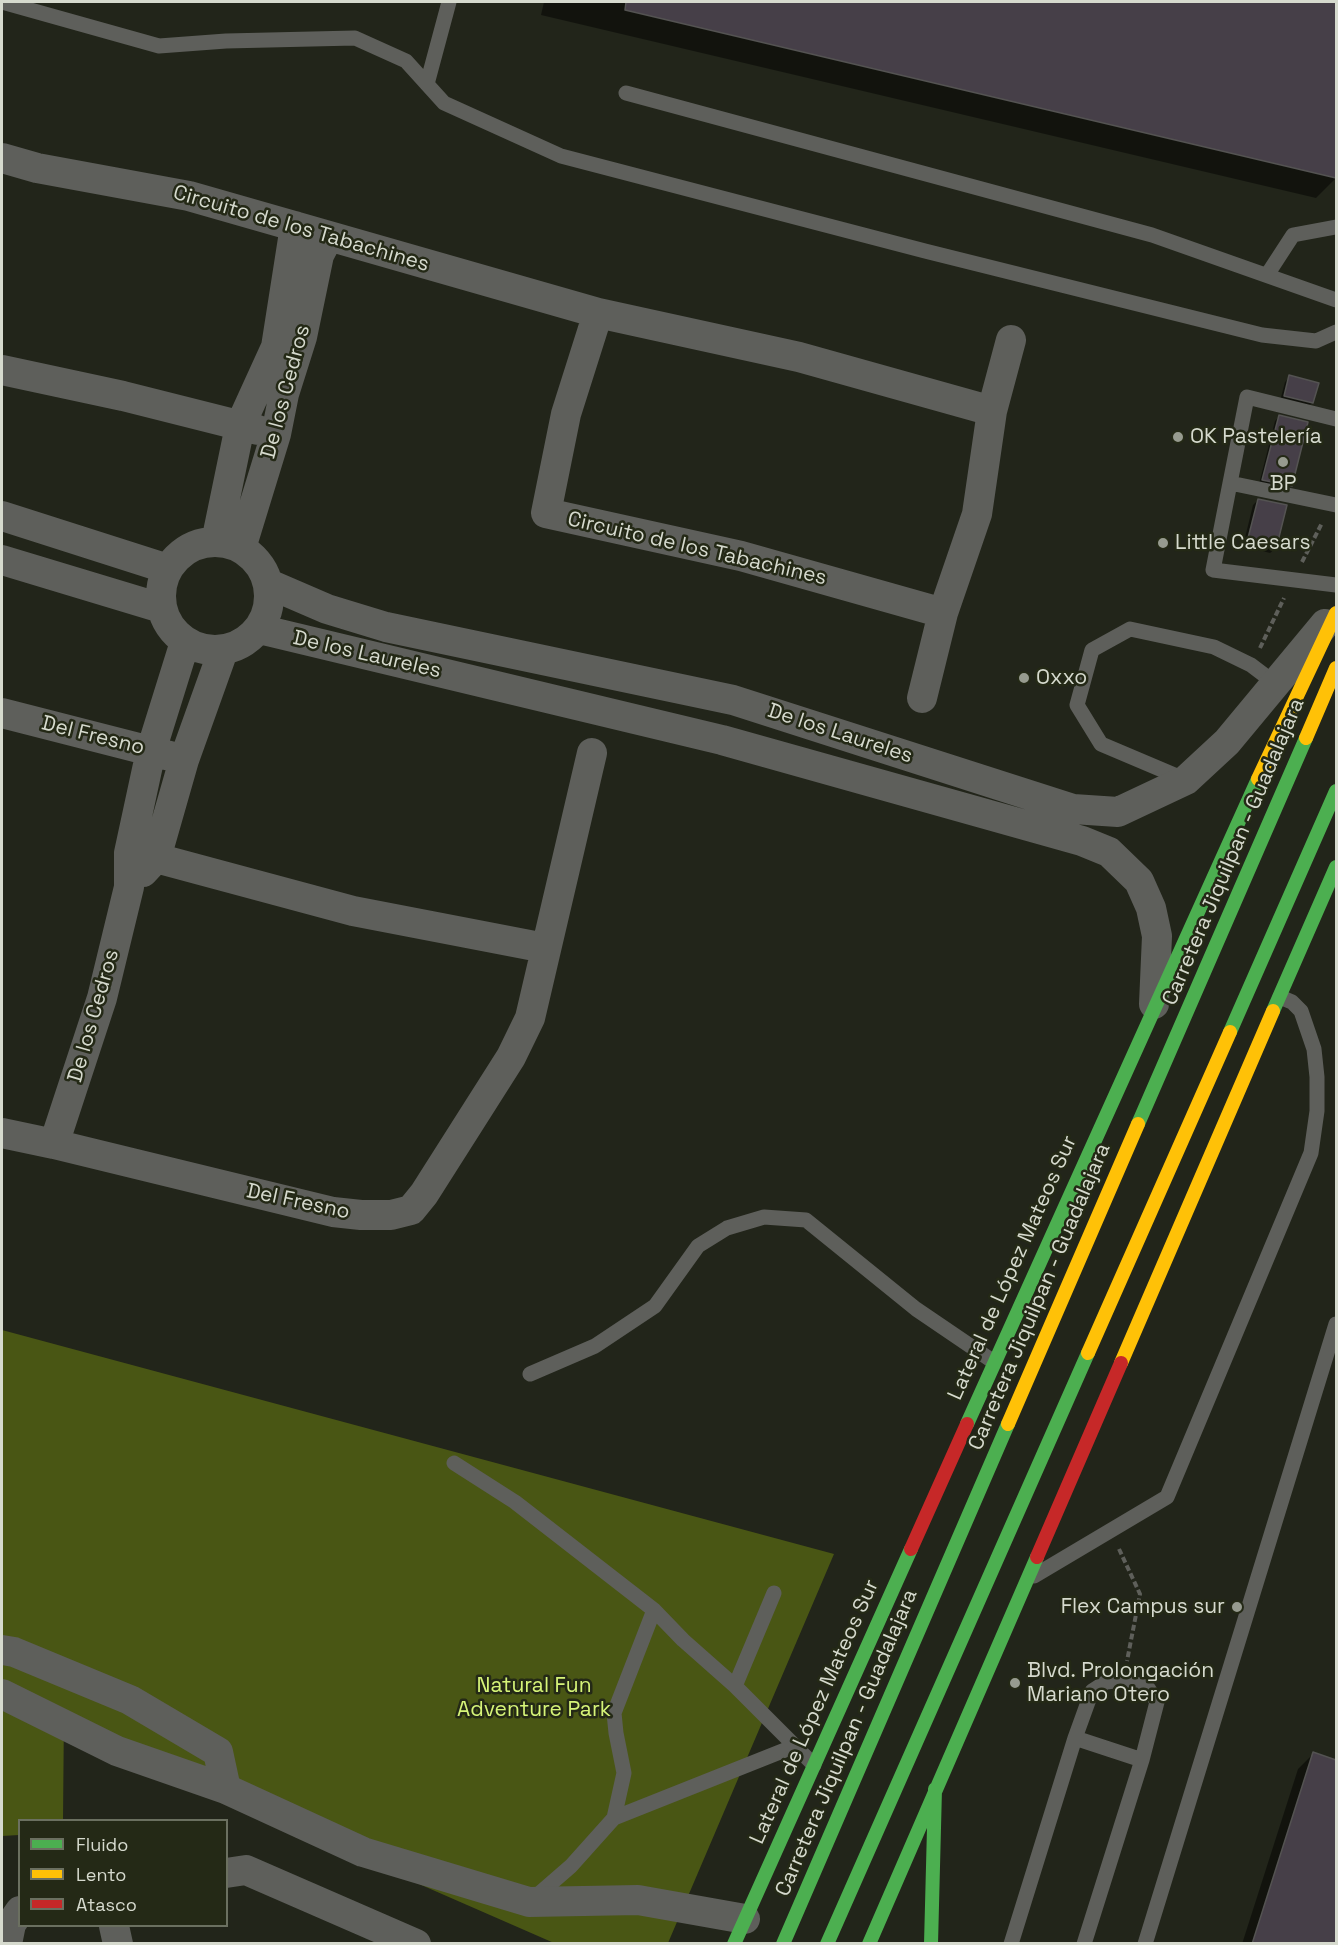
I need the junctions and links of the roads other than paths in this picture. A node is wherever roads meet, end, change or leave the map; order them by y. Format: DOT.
graph roads {
  1 [pos="2,2"];
  2 [pos="448,2"];
  3 [pos="427,84"];
  4 [pos="626,93"];
  5 [pos="2,158"];
  6 [pos="295,226"];
  7 [pos="1336,227"];
  8 [pos="329,236"];
  9 [pos="1267,275"];
  10 [pos="1336,300"];
  11 [pos="598,313"];
  12 [pos="1336,332"];
  13 [pos="1011,340"];
  14 [pos="2,369"];
  15 [pos="992,411"];
  16 [pos="1336,419"];
  17 [pos="240,426"];
  18 [pos="276,434"];
  19 [pos="1230,483"];
  20 [pos="1336,505"];
  21 [pos="2,516"];
  22 [pos="228,545"];
  23 [pos="2,560"];
  24 [pos="168,569"];
  25 [pos="269,584"];
  26 [pos="1336,585"];
  27 [pos="161,608"];
  28 [pos="1336,611"];
  29 [pos="944,613"];
  30 [pos="259,629"];
  31 [pos="184,642"];
  32 [pos="223,651"];
  33 [pos="1336,668"];
  34 [pos="1286,691"];
  35 [pos="922,698"];
  36 [pos="733,700"];
  37 [pos="2,713"];
  38 [pos="722,740"];
  39 [pos="151,752"];
  40 [pos="592,753"];
  41 [pos="184,760"];
  42 [pos="930,763"];
  43 [pos="1186,780"];
  44 [pos="1336,791"];
  45 [pos="921,795"];
  46 [pos="1088,810"];
  47 [pos="1082,841"];
  48 [pos="142,855"];
  49 [pos="1336,867"];
  50 [pos="545,948"];
  51 [pos="1280,997"];
  52 [pos="1154,1006"];
  53 [pos="2,1133"];
  54 [pos="54,1144"];
  55 [pos="1336,1324"];
  56 [pos="994,1362"];
  57 [pos="530,1374"];
  58 [pos="454,1462"];
  59 [pos="1026,1581"];
  60 [pos="774,1593"];
  61 [pos="654,1610"];
  62 [pos="2,1650"];
  63 [pos="735,1686"];
  64 [pos="2,1694"];
  65 [pos="1075,1738"];
  66 [pos="795,1746"];
  67 [pos="1142,1760"];
  68 [pos="814,1765"];
  69 [pos="226,1790"];
  70 [pos="935,1790"];
  71 [pos="615,1818"];
  72 [pos="228,1873"];
  73 [pos="529,1902"];
  74 [pos="18,1914"];
  75 [pos="114,1927"];
  76 [pos="740,1931"];
  77 [pos="7,1944"];
  78 [pos="118,1944"];
  79 [pos="416,1944"];
  80 [pos="783,1944"];
  81 [pos="827,1944"];
  82 [pos="869,1944"];
  83 [pos="931,1944"];
  84 [pos="1011,1944"];
  85 [pos="1084,1944"];
  86 [pos="1144,1944"];
  1 -- 3 [label="lane"];
  2 -- 3 [label="lane"];
  3 -- 12 [label="lane"];
  4 -- 9 [label="lane"];
  5 -- 6 [label="street, Circuito de los Tabachines"];
  6 -- 8 [label="street, Circuito de los Tabachines"];
  6 -- 17 [label="street, De los Cedros"];
  7 -- 9 [label="lane"];
  8 -- 11 [label="street, Circuito de los Tabachines"];
  8 -- 18 [label="street, De los Cedros"];
  9 -- 10 [label="lane"];
  11 -- 15 [label="street, Circuito de los Tabachines"];
  11 -- 29 [label="street, Circuito de los Tabachines"];
  13 -- 15 [label="street"];
  14 -- 17 [label="street"];
  15 -- 29 [label="street"];
  16 -- 19 [label="lane"];
  17 -- 18 [label="street"];
  17 -- 22 [label="street, De los Cedros"];
  18 -- 22 [label="street, De los Cedros"];
  19 -- 20 [label="lane"];
  19 -- 26 [label="lane"];
  21 -- 24 [label="street"];
  22 -- 24 [label="street"];
  22 -- 25 [label="street"];
  23 -- 27 [label="street"];
  24 -- 27 [label="street"];
  25 -- 30 [label="street"];
  25 -- 36 [label="street, De los Laureles"];
  27 -- 31 [label="street"];
  28 -- 34 [label="street, De los Laureles"];
  29 -- 35 [label="street"];
  30 -- 32 [label="street"];
  30 -- 38 [label="street, De los Laureles"];
  31 -- 32 [label="street"];
  31 -- 39 [label="street, De los Cedros"];
  32 -- 41 [label="street, De los Cedros"];
  33 -- 80 [label="main road, Carretera Jiquilpan - Guadalajara"];
  34 -- 43 [label="street, De los Laureles"];
  34 -- 43 [label="lane"];
  34 -- 52 [label="main road, Lateral de López Mateos Sur"];
  36 -- 38 [label="street"];
  36 -- 42 [label="street, De los Laureles"];
  37 -- 39 [label="street, Del Fresno"];
  38 -- 45 [label="street, De los Laureles"];
  39 -- 41 [label="street, Del Fresno"];
  39 -- 48 [label="street, De los Cedros"];
  40 -- 50 [label="street, Del Fresno"];
  41 -- 48 [label="street, De los Cedros"];
  42 -- 45 [label="street"];
  42 -- 46 [label="street, De los Laureles"];
  43 -- 46 [label="street, De los Laureles"];
  44 -- 81 [label="main road"];
  45 -- 47 [label="street, De los Laureles"];
  46 -- 47 [label="street"];
  47 -- 52 [label="street, De los Laureles"];
  48 -- 50 [label="street"];
  48 -- 54 [label="street, De los Cedros"];
  49 -- 51 [label="main road"];
  50 -- 54 [label="street, Del Fresno"];
  51 -- 59 [label="main road"];
  51 -- 59 [label="lane"];
  52 -- 56 [label="main road, Lateral de López Mateos Sur"];
  53 -- 54 [label="street, Del Fresno"];
  55 -- 86 [label="lane"];
  56 -- 57 [label="lane"];
  56 -- 68 [label="main road, Lateral de López Mateos Sur"];
  58 -- 61 [label="lane"];
  59 -- 70 [label="main road"];
  60 -- 63 [label="lane"];
  61 -- 63 [label="lane"];
  61 -- 71 [label="lane"];
  62 -- 69 [label="street"];
  63 -- 66 [label="lane"];
  64 -- 69 [label="street"];
  65 -- 67 [label="lane"];
  65 -- 67 [label="lane"];
  65 -- 84 [label="lane"];
  66 -- 68 [label="lane"];
  66 -- 71 [label="lane"];
  67 -- 85 [label="lane"];
  68 -- 76 [label="main road, Lateral de López Mateos Sur"];
  69 -- 73 [label="street"];
  70 -- 82 [label="main road"];
  70 -- 83 [label="main road"];
  71 -- 73 [label="lane"];
  72 -- 79 [label="street"];
  73 -- 76 [label="street"];
  74 -- 77 [label="street"];
  75 -- 78 [label="street"];
}
